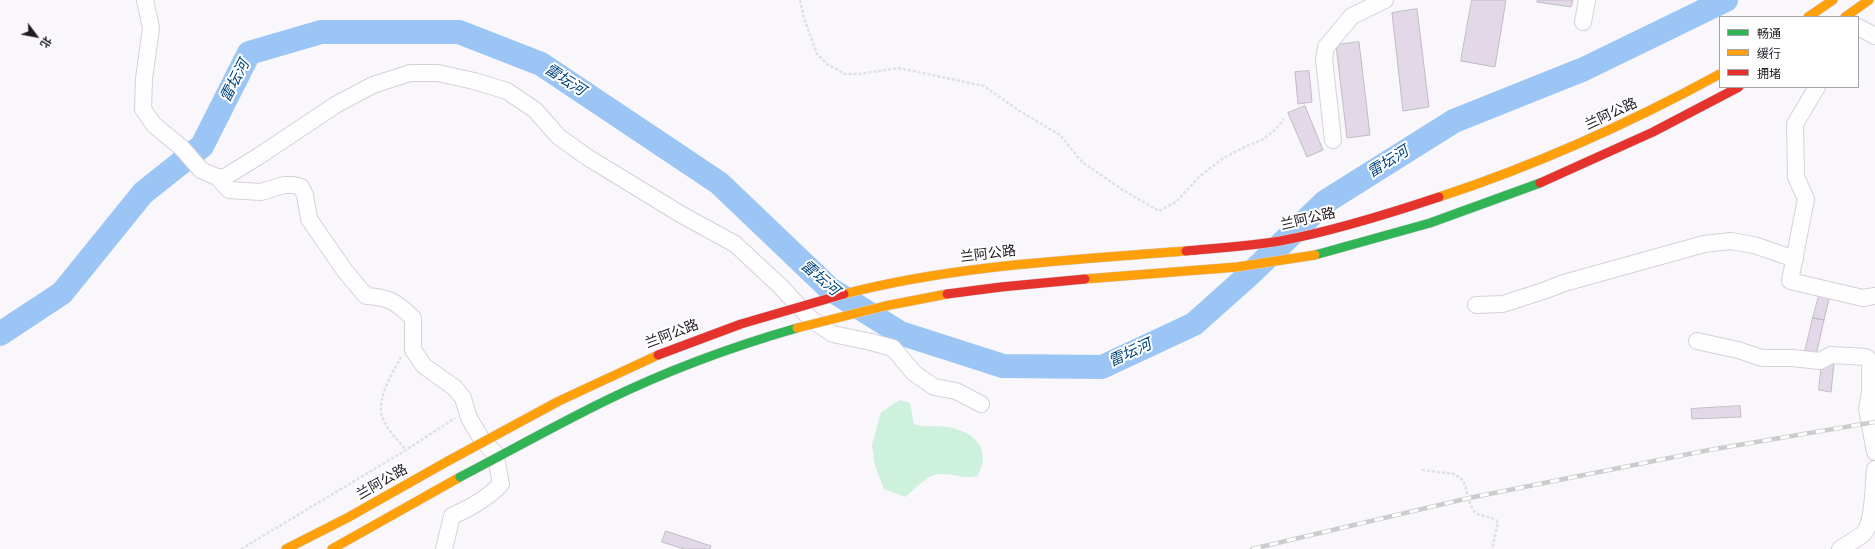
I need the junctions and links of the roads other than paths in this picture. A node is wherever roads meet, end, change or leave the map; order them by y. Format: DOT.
graph roads {
  1 [pos="145,0"];
  2 [pos="1385,0"];
  3 [pos="1587,0"];
  4 [pos="1833,0"];
  5 [pos="1869,0"];
  6 [pos="1873,0"];
  7 [pos="1809,16"];
  8 [pos="1846,16"];
  9 [pos="1859,21"];
  10 [pos="1583,22"];
  11 [pos="1859,28"];
  12 [pos="1875,36"];
  13 [pos="1719,75"];
  14 [pos="1737,88"];
  15 [pos="1816,88"];
  16 [pos="1333,140"];
  17 [pos="217,177"];
  18 [pos="1795,259"];
  19 [pos="1875,296"];
  20 [pos="1476,305"];
  21 [pos="1697,341"];
  22 [pos="1873,390"];
  23 [pos="981,404"];
  24 [pos="1875,452"];
  25 [pos="1875,469"];
  26 [pos="286,549"];
  27 [pos="332,549"];
  28 [pos="444,549"];
  29 [pos="1840,549"];
  1 -- 17 [label="street"];
  2 -- 16 [label="street"];
  3 -- 10 [label="street"];
  4 -- 7 [label="highway"];
  5 -- 8 [label="highway"];
  6 -- 9 [label="street"];
  11 -- 12 [label="street"];
  13 -- 26 [label="highway, 兰阿公路, bridge"];
  14 -- 27 [label="highway, bridge"];
  15 -- 18 [label="street"];
  17 -- 23 [label="street"];
  17 -- 28 [label="street"];
  18 -- 19 [label="street"];
  18 -- 20 [label="street"];
  21 -- 22 [label="street"];
  22 -- 24 [label="street"];
  25 -- 29 [label="street"];
}
